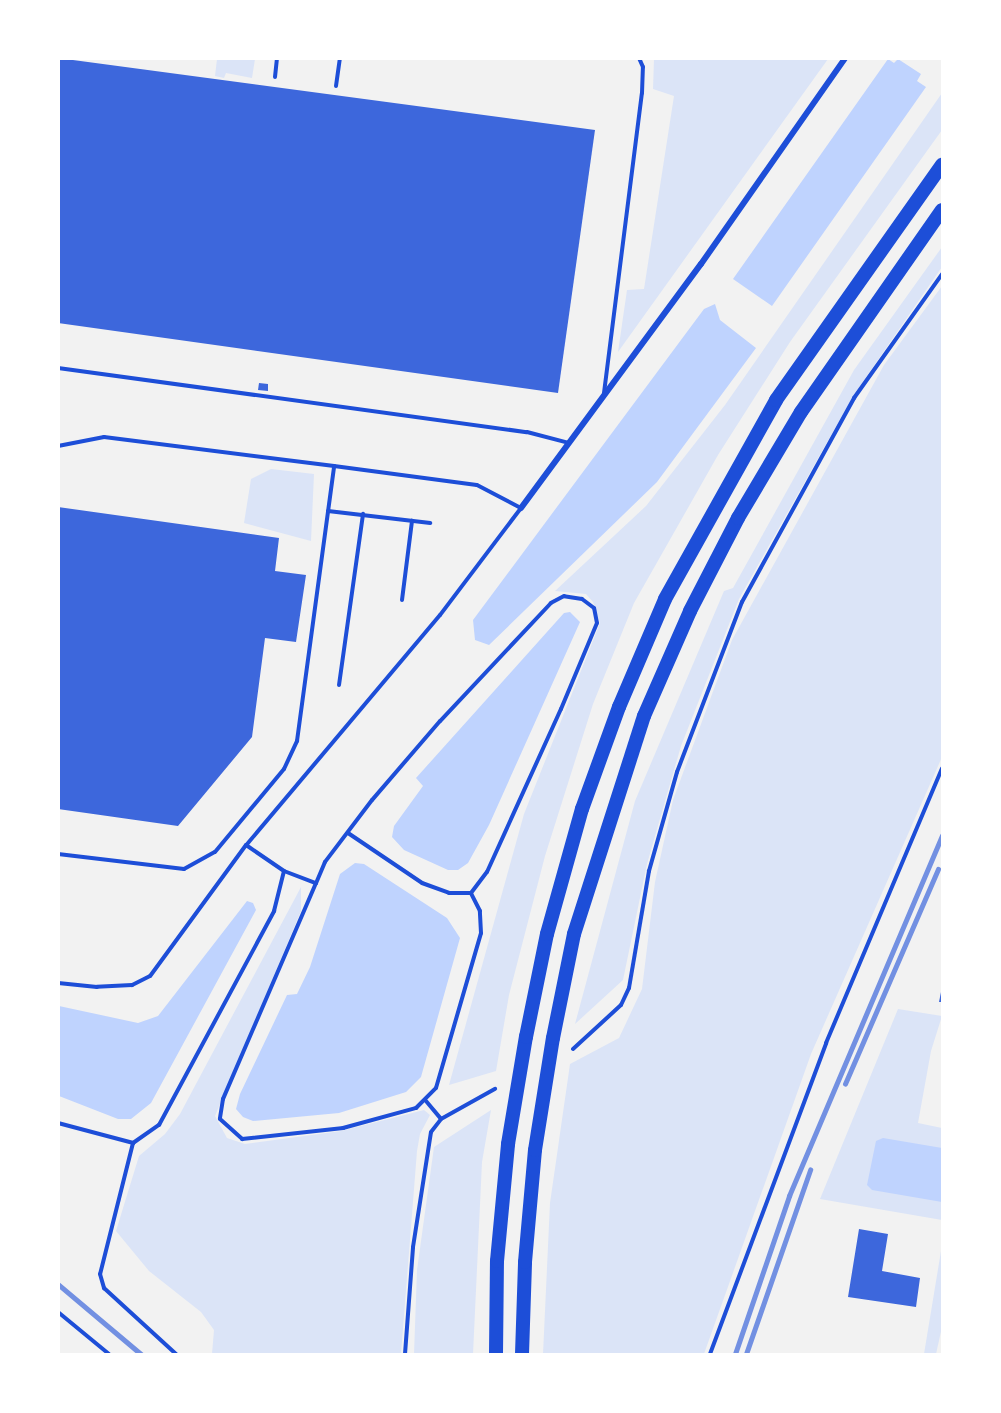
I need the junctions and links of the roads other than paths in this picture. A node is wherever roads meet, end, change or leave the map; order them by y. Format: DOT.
graph roads {
  1 [pos="277,58"];
  2 [pos="340,58"];
  3 [pos="639,58"];
  4 [pos="844,58"];
  5 [pos="275,77"];
  6 [pos="336,86"];
  7 [pos="942,165"];
  8 [pos="942,210"];
  9 [pos="942,274"];
  10 [pos="58,368"];
  11 [pos="603,397"];
  12 [pos="569,443"];
  13 [pos="58,446"];
  14 [pos="334,466"];
  15 [pos="521,508"];
  16 [pos="328,511"];
  17 [pos="363,514"];
  18 [pos="412,521"];
  19 [pos="430,523"];
  20 [pos="402,600"];
  21 [pos="339,685"];
  22 [pos="942,769"];
  23 [pos="348,833"];
  24 [pos="246,845"];
  25 [pos="58,854"];
  26 [pos="284,872"];
  27 [pos="316,883"];
  28 [pos="471,893"];
  29 [pos="58,982"];
  30 [pos="573,1049"];
  31 [pos="495,1089"];
  32 [pos="426,1101"];
  33 [pos="441,1119"];
  34 [pos="58,1123"];
  35 [pos="134,1143"];
  36 [pos="58,1312"];
  37 [pos="109,1354"];
  38 [pos="176,1354"];
  39 [pos="405,1354"];
  40 [pos="496,1354"];
  41 [pos="522,1354"];
  42 [pos="710,1354"];
  1 -- 5 [label="lane"];
  2 -- 6 [label="lane"];
  3 -- 11 [label="lane"];
  4 -- 11 [label="street"];
  7 -- 40 [label="highway"];
  8 -- 41 [label="highway"];
  9 -- 30 [label="lane"];
  10 -- 12 [label="lane"];
  11 -- 12 [label="street"];
  12 -- 15 [label="street"];
  13 -- 14 [label="lane"];
  14 -- 15 [label="lane"];
  14 -- 16 [label="lane"];
  15 -- 24 [label="lane"];
  16 -- 17 [label="lane"];
  16 -- 25 [label="lane"];
  17 -- 18 [label="lane"];
  17 -- 21 [label="lane"];
  18 -- 19 [label="lane"];
  18 -- 20 [label="lane"];
  22 -- 42 [label="lane"];
  23 -- 27 [label="lane"];
  23 -- 28 [label="lane"];
  23 -- 28 [label="lane"];
  24 -- 26 [label="lane"];
  24 -- 29 [label="lane"];
  26 -- 27 [label="lane"];
  26 -- 35 [label="lane"];
  27 -- 32 [label="lane"];
  28 -- 32 [label="lane"];
  31 -- 33 [label="lane"];
  32 -- 33 [label="lane"];
  33 -- 39 [label="lane"];
  34 -- 35 [label="lane"];
  35 -- 38 [label="lane"];
  36 -- 37 [label="lane"];
}
